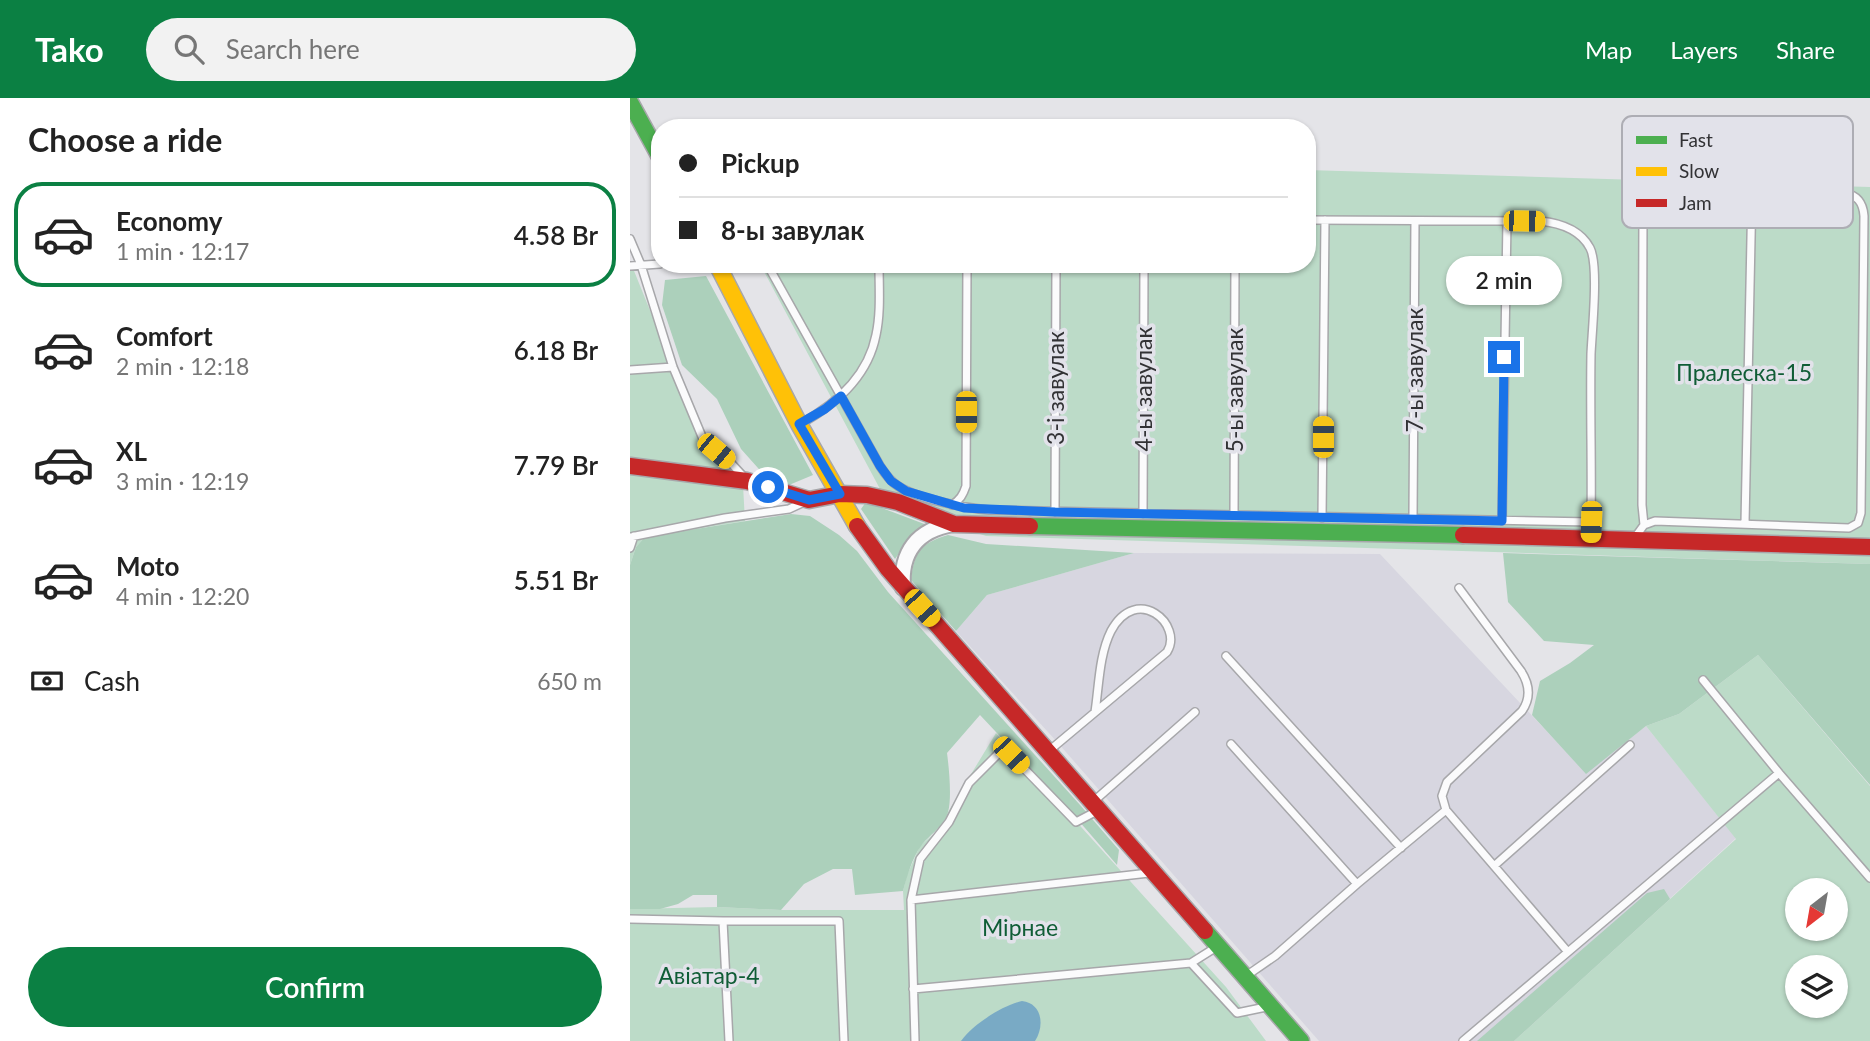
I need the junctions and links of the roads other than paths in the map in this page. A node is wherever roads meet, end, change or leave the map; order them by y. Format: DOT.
graph roads {
  1 [pos="630,102"];
  2 [pos="651,140"];
  3 [pos="1853,196"];
  4 [pos="1316,220"];
  5 [pos="1325,220"];
  6 [pos="1415,221"];
  7 [pos="1507,221"];
  8 [pos="1643,228"];
  9 [pos="1751,228"];
  10 [pos="630,239"];
  11 [pos="651,264"];
  12 [pos="630,265"];
  13 [pos="641,265"];
  14 [pos="722,273"];
  15 [pos="772,273"];
  16 [pos="879,273"];
  17 [pos="967,273"];
  18 [pos="1056,273"];
  19 [pos="1144,273"];
  20 [pos="1235,273"];
  21 [pos="673,367"];
  22 [pos="630,370"];
  23 [pos="841,396"];
  24 [pos="799,424"];
  25 [pos="630,466"];
  26 [pos="747,481"];
  27 [pos="840,494"];
  28 [pos="809,500"];
  29 [pos="952,505"];
  30 [pos="1055,512"];
  31 [pos="1143,514"];
  32 [pos="1234,515"];
  33 [pos="1322,518"];
  34 [pos="1413,518"];
  35 [pos="1502,521"];
  36 [pos="1745,523"];
  37 [pos="954,524"];
  38 [pos="1644,525"];
  39 [pos="1591,530"];
  40 [pos="632,537"];
  41 [pos="1635,539"];
  42 [pos="1870,547"];
  43 [pos="630,548"];
  44 [pos="904,588"];
  45 [pos="1458,588"];
  46 [pos="1226,656"];
  47 [pos="1703,680"];
  48 [pos="1095,712"];
  49 [pos="1195,712"];
  50 [pos="1231,744"];
  51 [pos="1630,744"];
  52 [pos="1049,751"];
  53 [pos="1779,773"];
  54 [pos="1097,806"];
  55 [pos="1446,810"];
  56 [pos="1401,848"];
  57 [pos="1494,866"];
  58 [pos="1155,872"];
  59 [pos="1870,878"];
  60 [pos="1357,884"];
  61 [pos="911,900"];
  62 [pos="630,919"];
  63 [pos="723,921"];
  64 [pos="1219,946"];
  65 [pos="1568,952"];
  66 [pos="1191,963"];
  67 [pos="1245,976"];
  68 [pos="913,989"];
  69 [pos="1270,1006"];
  70 [pos="729,1041"];
  71 [pos="844,1041"];
  72 [pos="915,1041"];
  73 [pos="1301,1041"];
  74 [pos="1463,1041"];
  1 -- 2 [label="street"];
  3 -- 36 [label="lane"];
  4 -- 5 [label="lane"];
  5 -- 6 [label="lane"];
  5 -- 33 [label="lane"];
  6 -- 7 [label="lane"];
  6 -- 34 [label="lane, 7-ы завулак"];
  7 -- 35 [label="lane"];
  7 -- 39 [label="lane"];
  8 -- 38 [label="lane"];
  9 -- 36 [label="lane"];
  10 -- 13 [label="lane"];
  11 -- 13 [label="lane"];
  12 -- 13 [label="lane"];
  13 -- 21 [label="lane"];
  14 -- 24 [label="street"];
  15 -- 23 [label="lane"];
  16 -- 23 [label="lane"];
  17 -- 29 [label="lane"];
  18 -- 30 [label="lane, 3-і завулак"];
  19 -- 31 [label="lane, 4-ы завулак"];
  20 -- 32 [label="lane, 5-ы завулак"];
  21 -- 22 [label="lane"];
  21 -- 26 [label="lane"];
  23 -- 24 [label="lane"];
  23 -- 29 [label="lane"];
  24 -- 27 [label="street"];
  25 -- 26 [label="street"];
  26 -- 28 [label="street"];
  27 -- 28 [label="street"];
  27 -- 37 [label="street"];
  27 -- 44 [label="street"];
  28 -- 40 [label="lane"];
  29 -- 30 [label="lane"];
  30 -- 31 [label="lane"];
  31 -- 32 [label="lane"];
  32 -- 33 [label="lane"];
  33 -- 34 [label="lane"];
  34 -- 35 [label="lane"];
  35 -- 39 [label="lane"];
  36 -- 38 [label="lane"];
  37 -- 39 [label="street"];
  37 -- 44 [label="street"];
  38 -- 41 [label="lane"];
  39 -- 41 [label="street"];
  40 -- 43 [label="lane"];
  41 -- 42 [label="street"];
  44 -- 52 [label="street"];
  45 -- 55 [label="lane"];
  46 -- 56 [label="lane"];
  47 -- 53 [label="lane"];
  48 -- 48 [label="lane"];
  48 -- 52 [label="lane"];
  49 -- 54 [label="lane"];
  50 -- 60 [label="lane"];
  51 -- 57 [label="lane"];
  52 -- 54 [label="street"];
  53 -- 59 [label="lane"];
  53 -- 65 [label="lane"];
  54 -- 58 [label="street"];
  54 -- 61 [label="lane"];
  55 -- 56 [label="lane"];
  55 -- 57 [label="lane"];
  56 -- 60 [label="lane"];
  57 -- 65 [label="lane"];
  58 -- 61 [label="lane"];
  58 -- 64 [label="street"];
  60 -- 67 [label="lane"];
  61 -- 68 [label="lane"];
  62 -- 63 [label="lane"];
  63 -- 70 [label="lane"];
  63 -- 71 [label="lane"];
  64 -- 66 [label="lane"];
  64 -- 67 [label="street"];
  65 -- 74 [label="lane"];
  66 -- 68 [label="lane"];
  66 -- 69 [label="lane"];
  67 -- 69 [label="street"];
  68 -- 72 [label="lane"];
  69 -- 73 [label="street"];
}
